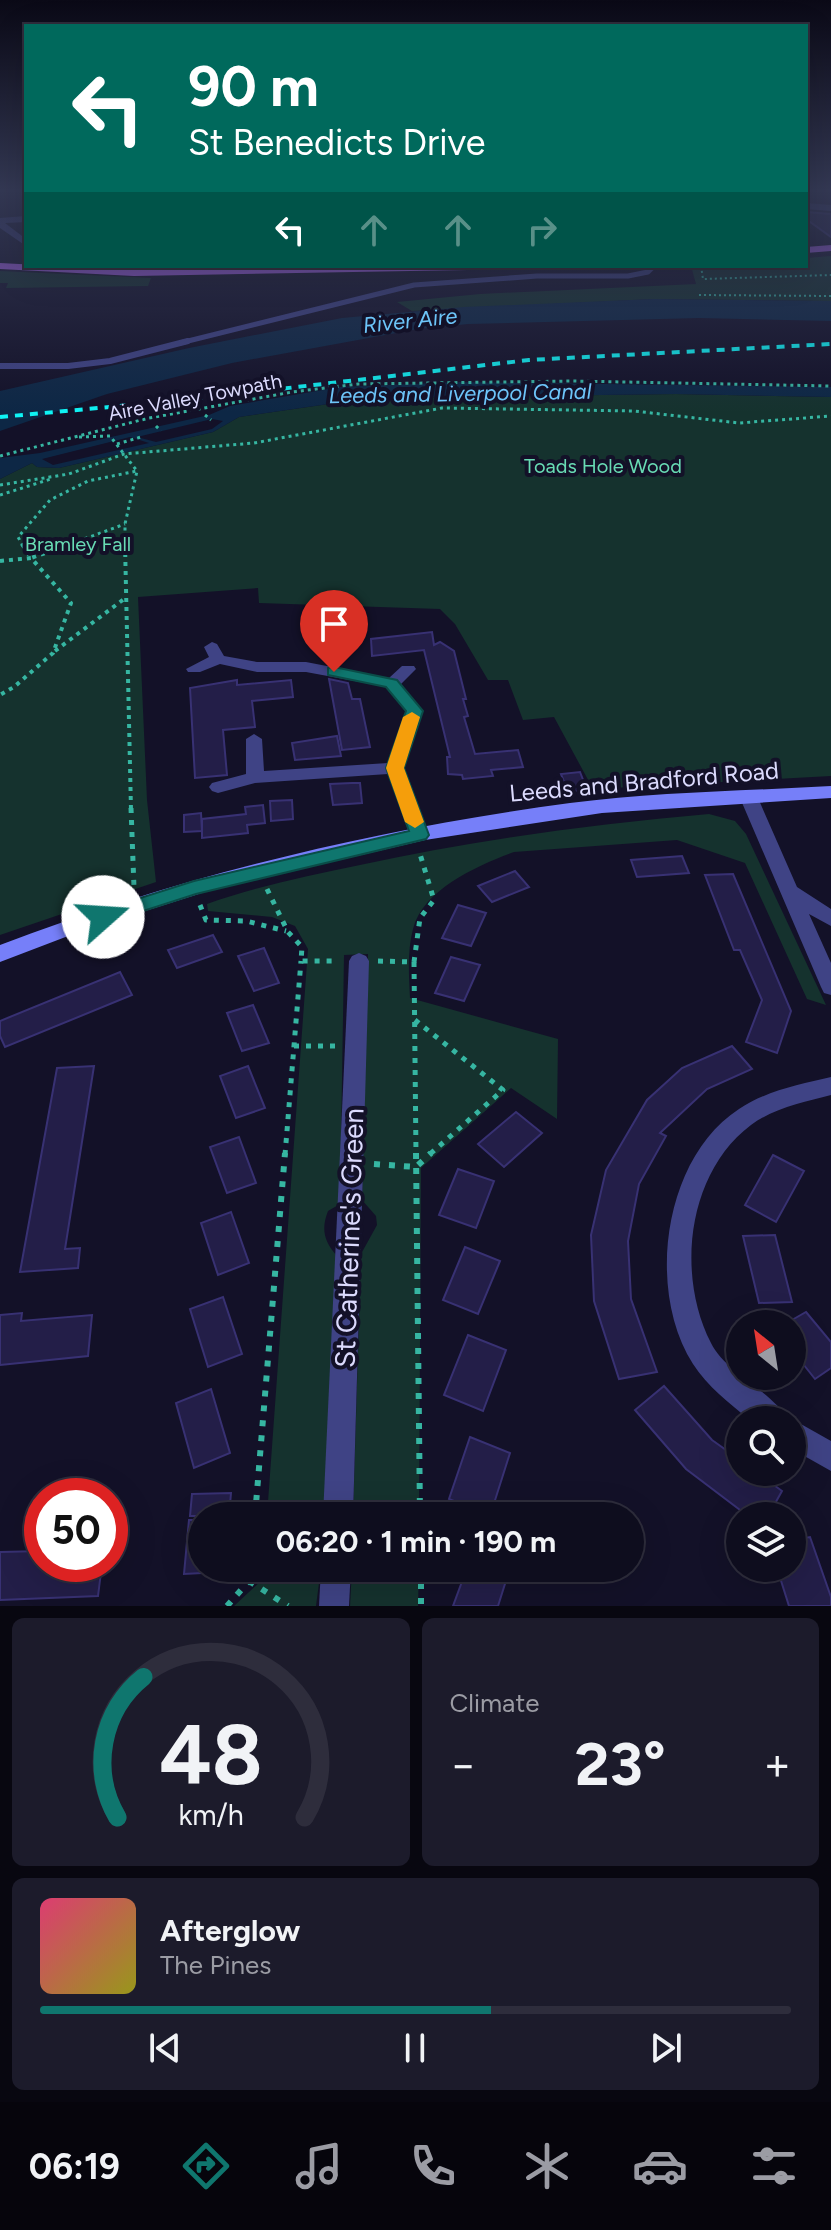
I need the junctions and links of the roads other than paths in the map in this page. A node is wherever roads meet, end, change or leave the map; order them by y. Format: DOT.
graph roads {
  1 [pos="0,266"];
  2 [pos="303,268"];
  3 [pos="652,268"];
  4 [pos="195,269"];
  5 [pos="0,366"];
  6 [pos="194,669"];
  7 [pos="408,669"];
  8 [pos="392,683"];
  9 [pos="254,739"];
  10 [pos="395,768"];
  11 [pos="255,777"];
  12 [pos="218,787"];
  13 [pos="831,792"];
  14 [pos="749,798"];
  15 [pos="417,836"];
  16 [pos="789,891"];
  17 [pos="831,919"];
  18 [pos="0,954"];
  19 [pos="359,961"];
  20 [pos="831,987"];
  21 [pos="831,1086"];
  22 [pos="754,1406"];
  23 [pos="806,1442"];
  24 [pos="831,1457"];
  25 [pos="339,1502"];
  26 [pos="335,1582"];
  27 [pos="334,1606"];
  1 -- 4 [label="main road"];
  2 -- 4 [label="main road"];
  3 -- 5 [label="lane"];
  6 -- 8 [label="street"];
  7 -- 8 [label="street"];
  8 -- 10 [label="street"];
  9 -- 11 [label="street"];
  10 -- 11 [label="street"];
  10 -- 15 [label="street"];
  11 -- 12 [label="street"];
  13 -- 14 [label="main road, Leeds and Bradford Road"];
  14 -- 15 [label="main road, Leeds and Bradford Road"];
  14 -- 16 [label="street"];
  15 -- 18 [label="main road, Leeds and Bradford Road"];
  16 -- 17 [label="street"];
  16 -- 20 [label="street"];
  19 -- 25 [label="street, St Catherine's Green"];
  21 -- 22 [label="street"];
  23 -- 24 [label="street"];
  26 -- 27 [label="street"];
}
